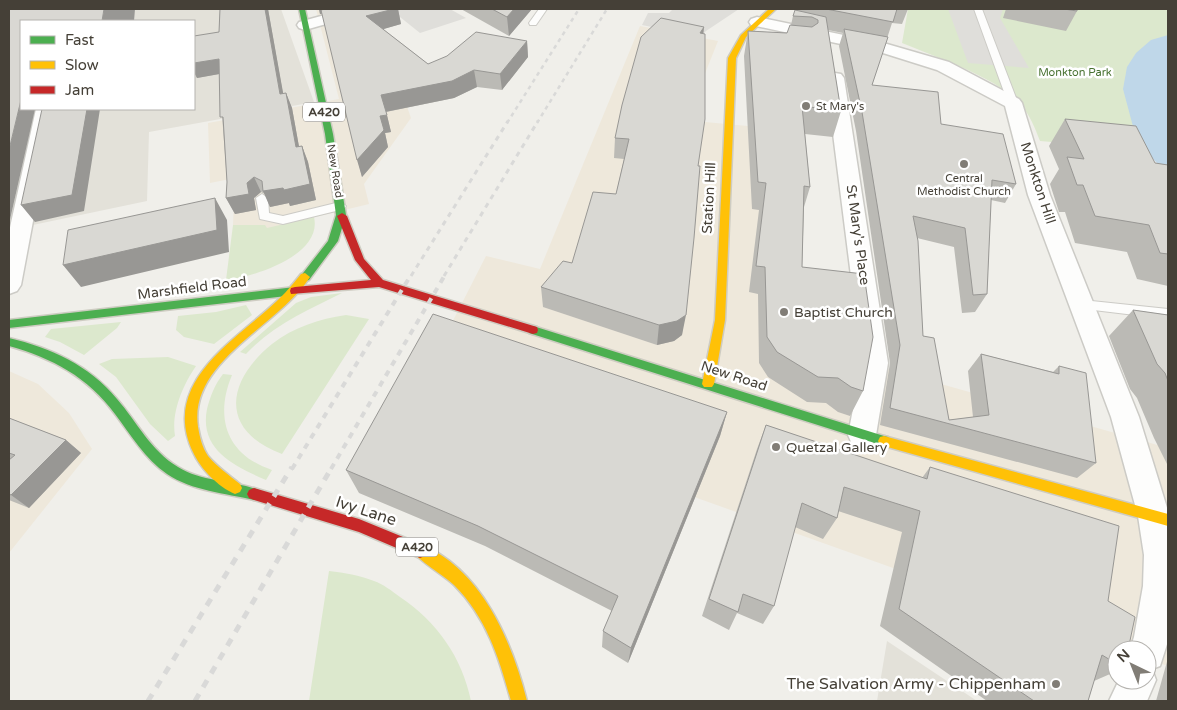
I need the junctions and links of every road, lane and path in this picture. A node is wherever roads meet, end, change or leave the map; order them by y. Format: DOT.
graph roads {
  1 [pos="302,9"];
  2 [pos="363,9"];
  3 [pos="543,9"];
  4 [pos="773,9"];
  5 [pos="978,9"];
  6 [pos="533,22"];
  7 [pos="757,22"];
  8 [pos="305,25"];
  9 [pos="828,36"];
  10 [pos="1013,102"];
  11 [pos="45,110"];
  12 [pos="262,198"];
  13 [pos="341,211"];
  14 [pos="379,282"];
  15 [pos="9,285"];
  16 [pos="294,291"];
  17 [pos="451,303"];
  18 [pos="1082,305"];
  19 [pos="1168,314"];
  20 [pos="442,319"];
  21 [pos="9,324"];
  22 [pos="9,342"];
  23 [pos="708,384"];
  24 [pos="862,435"];
  25 [pos="236,489"];
  26 [pos="1161,518"];
  27 [pos="1151,640"];
  28 [pos="519,701"];
  1 -- 8 [label="main road, New Road / A420"];
  2 -- 8 [label="street"];
  3 -- 6 [label="lane"];
  4 -- 7 [label="main road, Station Hill"];
  5 -- 10 [label="lane"];
  7 -- 9 [label="street"];
  7 -- 23 [label="main road, Station Hill"];
  8 -- 13 [label="main road, New Road / A420"];
  9 -- 10 [label="street"];
  9 -- 24 [label="street, St Mary's Place"];
  10 -- 18 [label="street, Monkton Hill"];
  11 -- 15 [label="street"];
  12 -- 13 [label="lane"];
  13 -- 14 [label="main road, New Road"];
  13 -- 16 [label="main road, New Road / A420"];
  14 -- 16 [label="main road, Marshfield Road"];
  14 -- 17 [label="main road, New Road"];
  16 -- 21 [label="main road, Marshfield Road"];
  16 -- 25 [label="main road, Ivy Lane / A420"];
  17 -- 20 [label="lane"];
  17 -- 23 [label="main road, New Road"];
  18 -- 19 [label="lane"];
  18 -- 26 [label="street, Monkton Hill"];
  22 -- 25 [label="main road, Ivy Lane / A420"];
  23 -- 24 [label="main road, New Road"];
  24 -- 26 [label="main road, New Road"];
  25 -- 28 [label="main road, Ivy Lane / A420"];
  26 -- 27 [label="street, Monkton Hill"];
}
